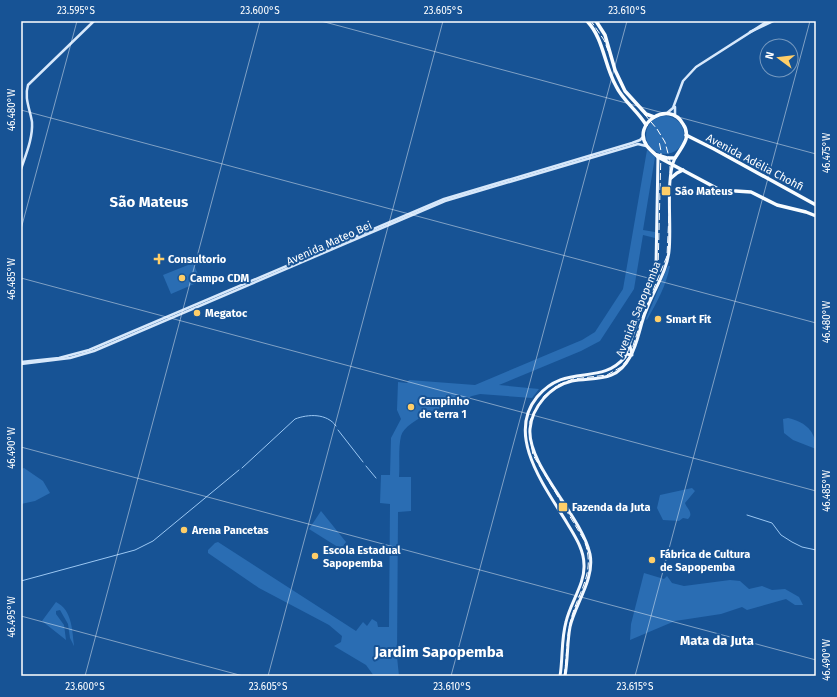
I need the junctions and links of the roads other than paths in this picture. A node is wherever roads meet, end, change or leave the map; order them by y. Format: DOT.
graph roads {
  1 [pos="94,21"];
  2 [pos="587,21"];
  3 [pos="596,21"];
  4 [pos="763,21"];
  5 [pos="768,21"];
  6 [pos="772,21"];
  7 [pos="761,25"];
  8 [pos="749,32"];
  9 [pos="684,80"];
  10 [pos="664,113"];
  11 [pos="675,116"];
  12 [pos="654,117"];
  13 [pos="646,126"];
  14 [pos="686,135"];
  15 [pos="644,137"];
  16 [pos="647,146"];
  17 [pos="658,156"];
  18 [pos="675,158"];
  19 [pos="672,165"];
  20 [pos="21,169"];
  21 [pos="683,170"];
  22 [pos="671,178"];
  23 [pos="816,205"];
  24 [pos="816,216"];
  25 [pos="646,295"];
  26 [pos="647,308"];
  27 [pos="637,318"];
  28 [pos="638,334"];
  29 [pos="630,342"];
  30 [pos="626,354"];
  31 [pos="632,354"];
  32 [pos="21,363"];
  33 [pos="526,445"];
  34 [pos="533,449"];
  35 [pos="584,563"];
  36 [pos="590,567"];
  37 [pos="560,676"];
  38 [pos="565,676"];
  1 -- 20 [label="main road"];
  2 -- 13 [label="highway"];
  3 -- 12 [label="highway"];
  4 -- 7 [label="main road"];
  5 -- 7 [label="main road"];
  6 -- 8 [label="main road"];
  7 -- 8 [label="main road"];
  8 -- 9 [label="main road"];
  9 -- 10 [label="main road"];
  9 -- 11 [label="main road"];
  10 -- 11 [label="highway"];
  10 -- 12 [label="highway"];
  11 -- 14 [label="highway"];
  12 -- 13 [label="highway"];
  13 -- 15 [label="highway"];
  14 -- 18 [label="highway"];
  14 -- 23 [label="highway, Avenida Adélia Chohfi"];
  15 -- 16 [label="highway"];
  15 -- 32 [label="main road, Avenida Mateo Bei"];
  16 -- 17 [label="highway"];
  16 -- 32 [label="main road, Avenida Mateo Bei"];
  17 -- 18 [label="highway"];
  17 -- 19 [label="highway, Avenida Adélia Chohfi"];
  17 -- 25 [label="main road, Avenida Sapopemba"];
  18 -- 19 [label="main road, Avenida Sapopemba"];
  19 -- 21 [label="highway, Avenida Adélia Chohfi"];
  19 -- 22 [label="main road, Avenida Sapopemba"];
  21 -- 22 [label="highway"];
  21 -- 24 [label="highway, Avenida Adélia Chohfi"];
  22 -- 26 [label="main road, Avenida Sapopemba"];
  25 -- 26 [label="main road"];
  25 -- 27 [label="main road, Avenida Sapopemba"];
  26 -- 28 [label="main road, Avenida Sapopemba"];
  27 -- 28 [label="main road"];
  27 -- 29 [label="main road, Avenida Sapopemba"];
  28 -- 31 [label="main road, Avenida Sapopemba"];
  29 -- 30 [label="main road, Avenida Sapopemba"];
  29 -- 31 [label="main road"];
  30 -- 31 [label="main road"];
  30 -- 33 [label="main road, Avenida Sapopemba"];
  31 -- 34 [label="main road, Avenida Sapopemba"];
  33 -- 34 [label="main road"];
  33 -- 35 [label="main road, Avenida Sapopemba"];
  34 -- 36 [label="main road, Avenida Sapopemba"];
  35 -- 36 [label="main road"];
  35 -- 37 [label="main road, Avenida Sapopemba"];
  36 -- 38 [label="main road, Avenida Sapopemba"];
}
